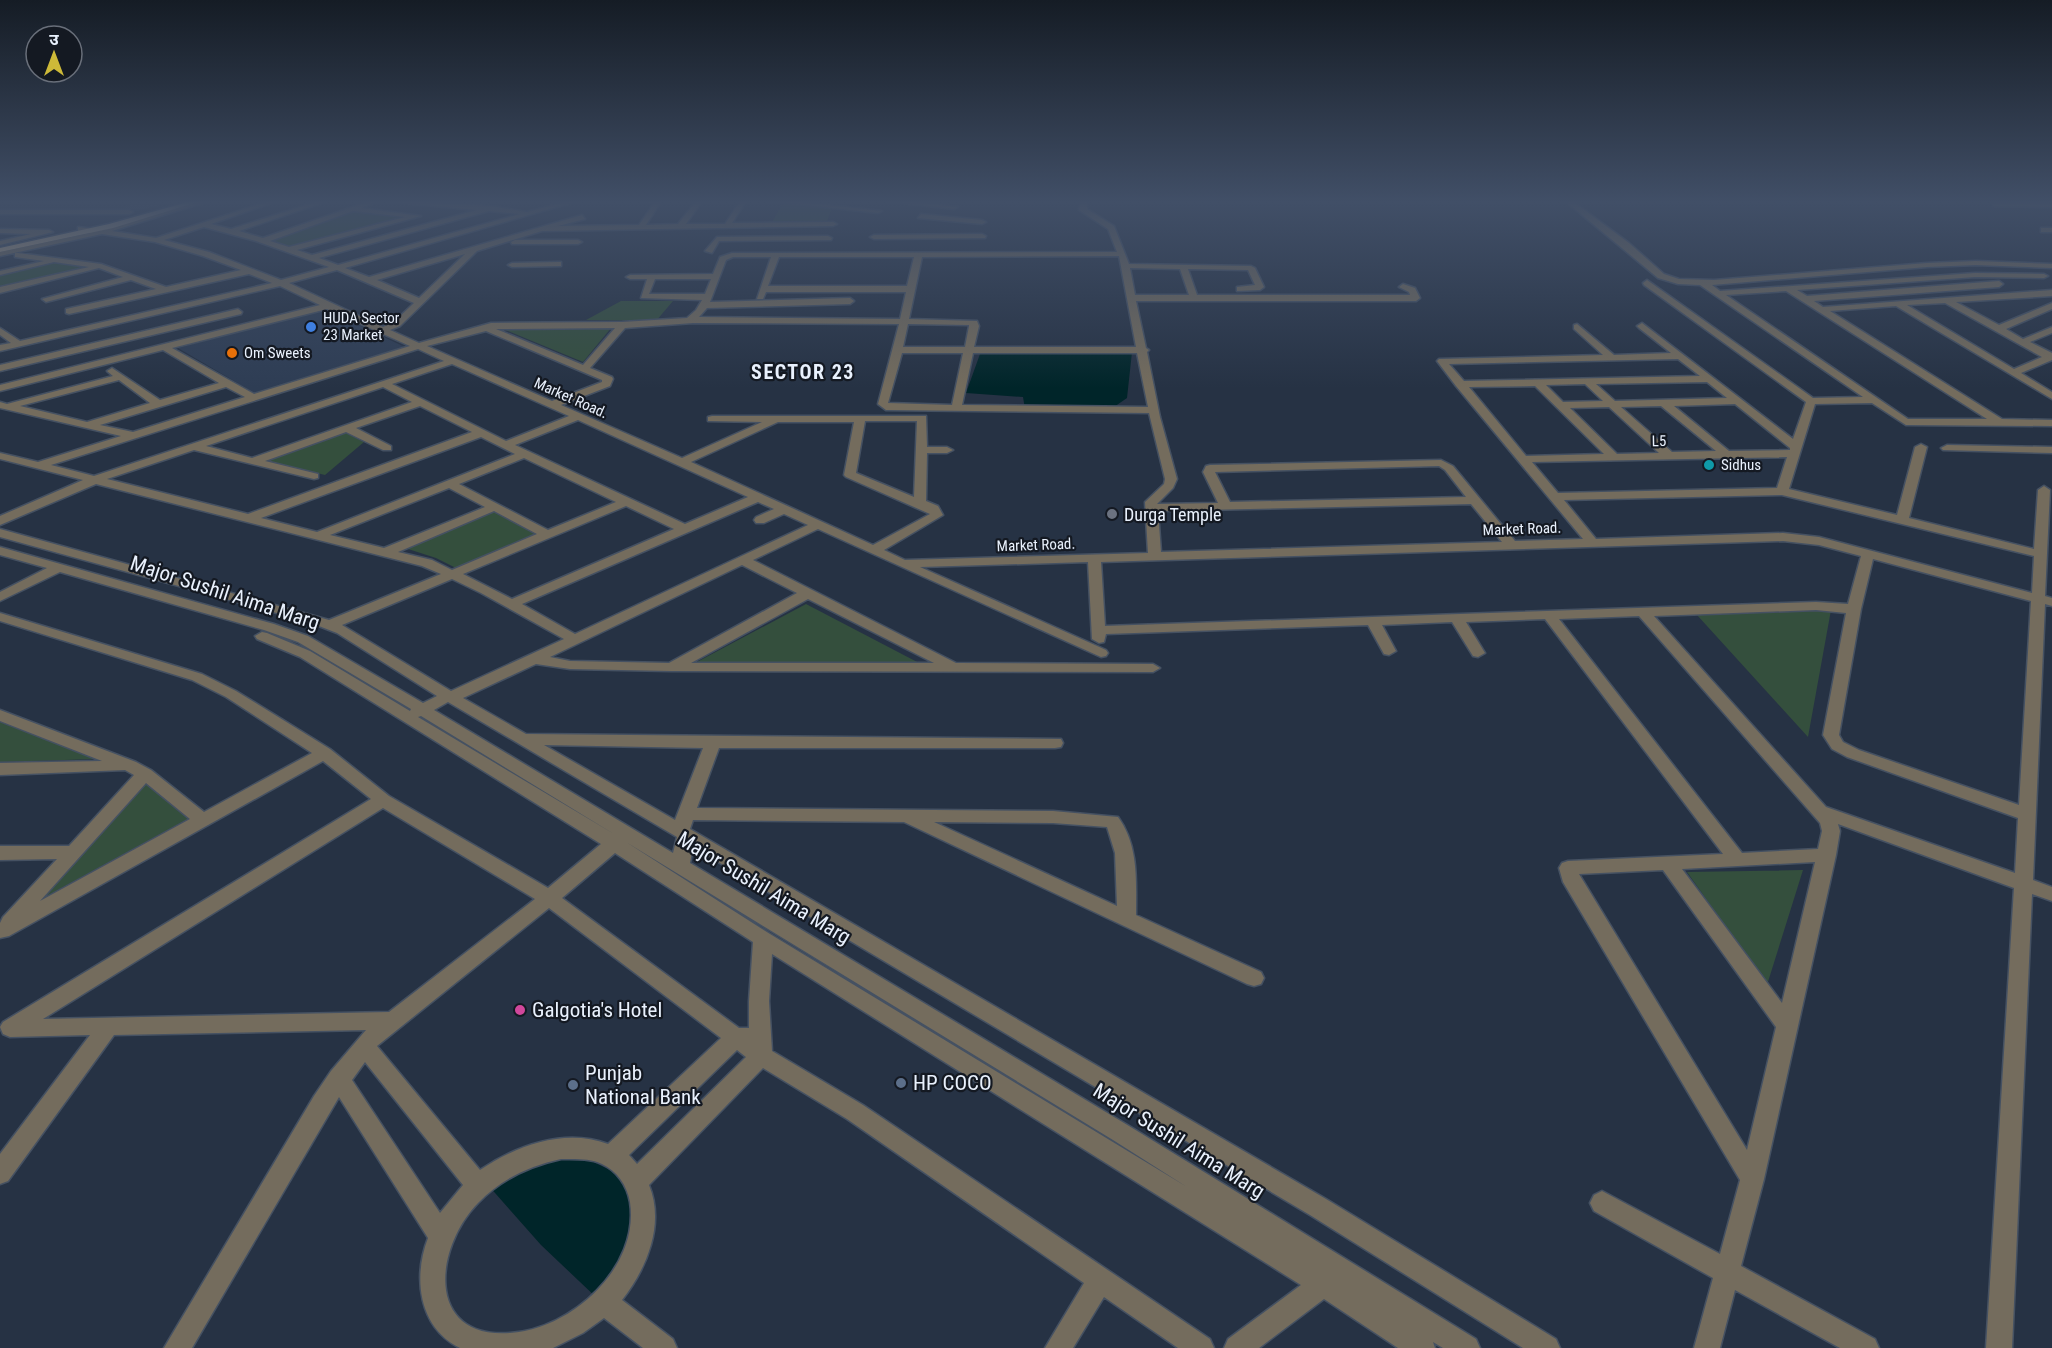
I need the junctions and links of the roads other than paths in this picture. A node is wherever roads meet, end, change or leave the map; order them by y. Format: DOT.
graph roads {
  1 [pos="48,263"];
  2 [pos="81,263"];
  3 [pos="229,263"];
  4 [pos="330,263"];
  5 [pos="356,263"];
  6 [pos="427,263"];
  7 [pos="461,263"];
  8 [pos="721,263"];
  9 [pos="773,263"];
  10 [pos="917,263"];
  11 [pos="1124,263"];
  12 [pos="1645,263"];
  13 [pos="558,264"];
  14 [pos="512,265"];
  15 [pos="101,266"];
  16 [pos="1125,266"];
  17 [pos="1183,266"];
  18 [pos="2052,266"];
  19 [pos="342,267"];
  20 [pos="250,271"];
  21 [pos="0,273"];
  22 [pos="503,273"];
  23 [pos="264,276"];
  24 [pos="716,276"];
  25 [pos="2052,276"];
  26 [pos="132,277"];
  27 [pos="630,277"];
  28 [pos="652,277"];
  29 [pos="369,280"];
  30 [pos="242,281"];
  31 [pos="281,283"];
  32 [pos="1647,283"];
  33 [pos="1703,283"];
  34 [pos="1999,284"];
  35 [pos="21,285"];
  36 [pos="1403,287"];
  37 [pos="764,289"];
  38 [pos="853,289"];
  39 [pos="910,289"];
  40 [pos="1790,289"];
  41 [pos="0,290"];
  42 [pos="166,290"];
  43 [pos="1720,293"];
  44 [pos="2052,294"];
  45 [pos="216,298"];
  46 [pos="1132,298"];
  47 [pos="46,299"];
  48 [pos="1807,299"];
  49 [pos="1947,300"];
  50 [pos="706,301"];
  51 [pos="850,301"];
  52 [pos="420,302"];
  53 [pos="757,303"];
  54 [pos="1898,304"];
  55 [pos="328,306"];
  56 [pos="2052,306"];
  57 [pos="1824,309"];
  58 [pos="69,311"];
  59 [pos="238,312"];
  60 [pos="693,320"];
  61 [pos="906,320"];
  62 [pos="842,321"];
  63 [pos="260,324"];
  64 [pos="622,325"];
  65 [pos="97,326"];
  66 [pos="1642,326"];
  67 [pos="485,327"];
  68 [pos="1577,327"];
  69 [pos="1998,329"];
  70 [pos="384,330"];
  71 [pos="2052,330"];
  72 [pos="0,331"];
  73 [pos="2023,342"];
  74 [pos="19,344"];
  75 [pos="418,346"];
  76 [pos="0,348"];
  77 [pos="166,348"];
  78 [pos="900,350"];
  79 [pos="970,350"];
  80 [pos="1144,350"];
  81 [pos="1680,356"];
  82 [pos="2050,356"];
  83 [pos="1611,357"];
  84 [pos="453,361"];
  85 [pos="100,363"];
  86 [pos="0,368"];
  87 [pos="585,368"];
  88 [pos="2013,373"];
  89 [pos="120,377"];
  90 [pos="1708,379"];
  91 [pos="1587,381"];
  92 [pos="1537,382"];
  93 [pos="228,383"];
  94 [pos="384,384"];
  95 [pos="1460,384"];
  96 [pos="0,388"];
  97 [pos="2052,396"];
  98 [pos="253,398"];
  99 [pos="1874,400"];
  100 [pos="1737,401"];
  101 [pos="1811,401"];
  102 [pos="421,402"];
  103 [pos="1664,403"];
  104 [pos="159,404"];
  105 [pos="1612,404"];
  106 [pos="4,405"];
  107 [pos="550,405"];
  108 [pos="1561,405"];
  109 [pos="957,408"];
  110 [pos="1155,410"];
  111 [pos="577,417"];
  112 [pos="778,418"];
  113 [pos="860,418"];
  114 [pos="2052,423"];
  115 [pos="2003,424"];
  116 [pos="87,425"];
  117 [pos="347,428"];
  118 [pos="1922,430"];
  119 [pos="748,432"];
  120 [pos="481,433"];
  121 [pos="2052,434"];
  122 [pos="134,436"];
  123 [pos="505,445"];
  124 [pos="193,447"];
  125 [pos="1921,447"];
  126 [pos="1947,448"];
  127 [pos="922,450"];
  128 [pos="947,450"];
  129 [pos="2052,450"];
  130 [pos="1796,451"];
  131 [pos="524,454"];
  132 [pos="1725,454"];
  133 [pos="0,456"];
  134 [pos="1668,456"];
  135 [pos="1614,457"];
  136 [pos="410,459"];
  137 [pos="1523,459"];
  138 [pos="251,462"];
  139 [pos="682,462"];
  140 [pos="38,466"];
  141 [pos="314,476"];
  142 [pos="94,480"];
  143 [pos="449,483"];
  144 [pos="2044,490"];
  145 [pos="1782,491"];
  146 [pos="1555,497"];
  147 [pos="756,498"];
  148 [pos="1475,500"];
  149 [pos="626,502"];
  150 [pos="920,503"];
  151 [pos="494,507"];
  152 [pos="1226,507"];
  153 [pos="1150,508"];
  154 [pos="783,510"];
  155 [pos="249,518"];
  156 [pos="760,520"];
  157 [pos="1902,520"];
  158 [pos="0,521"];
  159 [pos="817,525"];
  160 [pos="685,529"];
  161 [pos="0,533"];
  162 [pos="319,535"];
  163 [pos="548,535"];
  164 [pos="1592,542"];
  165 [pos="1510,544"];
  166 [pos="0,551"];
  167 [pos="873,551"];
  168 [pos="386,552"];
  169 [pos="1868,553"];
  170 [pos="2040,554"];
  171 [pos="1155,556"];
  172 [pos="1094,558"];
  173 [pos="0,560"];
  174 [pos="742,560"];
  175 [pos="903,564"];
  176 [pos="54,570"];
  177 [pos="453,575"];
  178 [pos="806,594"];
  179 [pos="0,597"];
  180 [pos="2044,600"];
  181 [pos="511,604"];
  182 [pos="1854,609"];
  183 [pos="1643,612"];
  184 [pos="1549,615"];
  185 [pos="0,617"];
  186 [pos="1456,618"];
  187 [pos="1372,621"];
  188 [pos="330,626"];
  189 [pos="1099,630"];
  190 [pos="574,639"];
  191 [pos="1389,651"];
  192 [pos="1478,653"];
  193 [pos="533,659"];
  194 [pos="1099,660"];
  195 [pos="671,667"];
  196 [pos="953,667"];
  197 [pos="1154,668"];
  198 [pos="454,696"];
  199 [pos="0,715"];
  200 [pos="419,716"];
  201 [pos="525,739"];
  202 [pos="713,743"];
  203 [pos="1055,743"];
  204 [pos="324,753"];
  205 [pos="0,769"];
  206 [pos="137,770"];
  207 [pos="383,800"];
  208 [pos="1820,811"];
  209 [pos="2028,815"];
  210 [pos="904,816"];
  211 [pos="202,819"];
  212 [pos="685,827"];
  213 [pos="620,838"];
  214 [pos="74,852"];
  215 [pos="0,853"];
  216 [pos="1827,855"];
  217 [pos="1737,859"];
  218 [pos="1667,862"];
  219 [pos="680,865"];
  220 [pos="2024,884"];
  221 [pos="2052,894"];
  222 [pos="549,898"];
  223 [pos="1127,920"];
  224 [pos="1,932"];
  225 [pos="762,939"];
  226 [pos="1254,978"];
  227 [pos="391,1021"];
  228 [pos="1787,1026"];
  229 [pos="108,1027"];
  230 [pos="5,1028"];
  231 [pos="760,1032"];
  232 [pos="737,1037"];
  233 [pos="365,1046"];
  234 [pos="761,1056"];
  235 [pos="339,1078"];
  236 [pos="611,1157"];
  237 [pos="0,1173"];
  238 [pos="1752,1179"];
  239 [pos="636,1181"];
  240 [pos="478,1186"];
  241 [pos="1602,1203"];
  242 [pos="441,1236"];
  243 [pos="1726,1272"];
  244 [pos="1100,1280"];
  245 [pos="1323,1284"];
  246 [pos="604,1302"];
  247 [pos="1243,1342"];
  248 [pos="177,1348"];
  249 [pos="664,1348"];
  250 [pos="1058,1348"];
  251 [pos="1201,1348"];
  252 [pos="1422,1348"];
  253 [pos="1467,1348"];
  254 [pos="1547,1348"];
  255 [pos="1707,1348"];
  256 [pos="1866,1348"];
  257 [pos="1999,1348"];
  1 -- 21 [label="street"];
  2 -- 15 [label="street"];
  3 -- 20 [label="street, Market Road."];
  4 -- 19 [label="street"];
  5 -- 19 [label="street"];
  6 -- 29 [label="street"];
  7 -- 52 [label="street"];
  8 -- 24 [label="street"];
  9 -- 37 [label="street"];
  10 -- 39 [label="street"];
  11 -- 16 [label="street"];
  12 -- 33 [label="street"];
  13 -- 14 [label="street"];
  14 -- 22 [label="street"];
  15 -- 26 [label="street"];
  15 -- 35 [label="street"];
  16 -- 17 [label="street"];
  16 -- 46 [label="street"];
  17 -- 17 [label="street"];
  18 -- 33 [label="street"];
  19 -- 29 [label="street"];
  19 -- 31 [label="street"];
  20 -- 23 [label="street, Market Road."];
  20 -- 42 [label="street"];
  23 -- 30 [label="street"];
  23 -- 31 [label="street, Market Road."];
  24 -- 28 [label="street"];
  24 -- 50 [label="street"];
  25 -- 40 [label="street"];
  26 -- 42 [label="street"];
  26 -- 47 [label="street"];
  27 -- 28 [label="street"];
  28 -- 50 [label="street"];
  29 -- 52 [label="street"];
  31 -- 45 [label="street"];
  31 -- 55 [label="street, Market Road."];
  32 -- 101 [label="street"];
  33 -- 43 [label="street"];
  34 -- 48 [label="street"];
  35 -- 41 [label="street"];
  35 -- 47 [label="street"];
  36 -- 46 [label="street"];
  37 -- 38 [label="street"];
  37 -- 53 [label="street"];
  38 -- 39 [label="street"];
  38 -- 51 [label="street"];
  39 -- 61 [label="street"];
  40 -- 43 [label="street"];
  40 -- 48 [label="street"];
  42 -- 58 [label="street"];
  43 -- 99 [label="street"];
  44 -- 49 [label="street"];
  45 -- 59 [label="street"];
  45 -- 65 [label="street"];
  46 -- 80 [label="street"];
  47 -- 58 [label="street"];
  48 -- 57 [label="street"];
  49 -- 54 [label="street"];
  49 -- 69 [label="street"];
  50 -- 53 [label="street"];
  50 -- 60 [label="street"];
  51 -- 53 [label="street"];
  51 -- 62 [label="street"];
  52 -- 70 [label="street"];
  54 -- 57 [label="street"];
  54 -- 88 [label="street"];
  55 -- 63 [label="street"];
  55 -- 70 [label="street, Market Road."];
  56 -- 69 [label="street"];
  57 -- 115 [label="street"];
  58 -- 65 [label="street"];
  59 -- 63 [label="street"];
  59 -- 86 [label="street"];
  60 -- 62 [label="street"];
  60 -- 64 [label="street"];
  61 -- 62 [label="street"];
  61 -- 78 [label="street"];
  61 -- 79 [label="street"];
  63 -- 77 [label="street"];
  64 -- 67 [label="street"];
  64 -- 87 [label="street"];
  65 -- 74 [label="street"];
  66 -- 81 [label="street"];
  67 -- 75 [label="street"];
  67 -- 87 [label="street"];
  68 -- 83 [label="street"];
  69 -- 73 [label="street"];
  70 -- 75 [label="street, Market Road."];
  71 -- 73 [label="street"];
  72 -- 74 [label="street"];
  73 -- 82 [label="street"];
  74 -- 76 [label="street"];
  75 -- 84 [label="street, Market Road."];
  75 -- 98 [label="street"];
  77 -- 85 [label="street"];
  77 -- 93 [label="street"];
  78 -- 79 [label="street"];
  78 -- 109 [label="street"];
  79 -- 80 [label="street"];
  79 -- 109 [label="street"];
  80 -- 110 [label="street"];
  81 -- 83 [label="street"];
  81 -- 90 [label="street"];
  82 -- 88 [label="street"];
  83 -- 95 [label="street"];
  84 -- 94 [label="street"];
  84 -- 107 [label="street, Market Road."];
  85 -- 89 [label="street"];
  85 -- 96 [label="street"];
  87 -- 107 [label="street"];
  88 -- 97 [label="street"];
  89 -- 104 [label="street"];
  89 -- 106 [label="street"];
  90 -- 91 [label="street"];
  90 -- 100 [label="street"];
  91 -- 92 [label="street"];
  91 -- 105 [label="street"];
  92 -- 95 [label="street"];
  92 -- 108 [label="street"];
  93 -- 98 [label="street"];
  93 -- 104 [label="street"];
  94 -- 102 [label="street"];
  94 -- 124 [label="street"];
  95 -- 137 [label="street"];
  98 -- 122 [label="street"];
  99 -- 101 [label="street"];
  99 -- 115 [label="street"];
  100 -- 103 [label="street"];
  100 -- 130 [label="street"];
  101 -- 130 [label="street"];
  102 -- 117 [label="street"];
  102 -- 120 [label="street"];
  103 -- 105 [label="street"];
  103 -- 132 [label="street"];
  104 -- 116 [label="street"];
  105 -- 108 [label="street"];
  105 -- 134 [label="street"];
  106 -- 116 [label="street"];
  107 -- 111 [label="street, Market Road."];
  108 -- 135 [label="street"];
  109 -- 110 [label="street"];
  110 -- 153 [label="street"];
  111 -- 123 [label="street"];
  111 -- 139 [label="street, Market Road."];
  112 -- 113 [label="street"];
  112 -- 119 [label="street"];
  112 -- 119 [label="street"];
  113 -- 127 [label="street"];
  113 -- 150 [label="street"];
  114 -- 115 [label="street"];
  116 -- 122 [label="street"];
  117 -- 136 [label="street"];
  117 -- 138 [label="street"];
  118 -- 121 [label="street"];
  119 -- 139 [label="street"];
  120 -- 123 [label="street"];
  120 -- 136 [label="street"];
  122 -- 140 [label="street"];
  123 -- 131 [label="street"];
  124 -- 138 [label="street"];
  124 -- 142 [label="street"];
  125 -- 157 [label="street"];
  126 -- 129 [label="street"];
  127 -- 128 [label="street"];
  127 -- 150 [label="street"];
  130 -- 132 [label="street, L5"];
  130 -- 145 [label="street"];
  131 -- 143 [label="street"];
  131 -- 149 [label="street"];
  132 -- 134 [label="street, L5"];
  133 -- 140 [label="street"];
  134 -- 135 [label="street, L5"];
  135 -- 137 [label="street, L5"];
  136 -- 155 [label="street"];
  137 -- 146 [label="street"];
  138 -- 141 [label="street"];
  139 -- 147 [label="street, Market Road."];
  140 -- 142 [label="street"];
  142 -- 155 [label="street"];
  142 -- 158 [label="street"];
  143 -- 151 [label="street"];
  143 -- 162 [label="street"];
  144 -- 170 [label="street"];
  145 -- 146 [label="street"];
  145 -- 157 [label="street"];
  146 -- 164 [label="street"];
  147 -- 154 [label="street, Market Road."];
  147 -- 160 [label="street"];
  148 -- 152 [label="street"];
  148 -- 152 [label="street"];
  148 -- 165 [label="street"];
  149 -- 160 [label="street"];
  149 -- 163 [label="street"];
  150 -- 167 [label="street"];
  151 -- 163 [label="street"];
  151 -- 168 [label="street"];
  152 -- 153 [label="street"];
  153 -- 171 [label="street"];
  154 -- 156 [label="street"];
  154 -- 159 [label="street, Market Road."];
  155 -- 162 [label="street"];
  157 -- 170 [label="street"];
  159 -- 167 [label="street, Market Road."];
  159 -- 174 [label="street"];
  160 -- 181 [label="street"];
  161 -- 188 [label="street"];
  162 -- 168 [label="street"];
  163 -- 177 [label="street"];
  164 -- 165 [label="street, Market Road."];
  164 -- 169 [label="street, Market Road."];
  165 -- 171 [label="street, Market Road."];
  166 -- 176 [label="street, Major Sushil Aima Marg"];
  167 -- 175 [label="street, Market Road."];
  168 -- 177 [label="street"];
  169 -- 180 [label="street, Market Road."];
  169 -- 182 [label="street"];
  170 -- 180 [label="street"];
  171 -- 172 [label="street, Market Road."];
  172 -- 175 [label="street, Market Road."];
  172 -- 189 [label="street"];
  173 -- 176 [label="street, Major Sushil Aima Marg"];
  174 -- 178 [label="street"];
  174 -- 190 [label="street"];
  175 -- 194 [label="street"];
  176 -- 179 [label="street"];
  176 -- 200 [label="street, Major Sushil Aima Marg"];
  177 -- 181 [label="street"];
  177 -- 188 [label="street"];
  178 -- 195 [label="street"];
  178 -- 196 [label="street"];
  180 -- 209 [label="street"];
  181 -- 190 [label="street"];
  182 -- 183 [label="street"];
  182 -- 209 [label="street"];
  183 -- 184 [label="street"];
  183 -- 208 [label="street"];
  184 -- 186 [label="street"];
  184 -- 217 [label="street"];
  185 -- 204 [label="street"];
  186 -- 187 [label="street"];
  186 -- 192 [label="street"];
  187 -- 189 [label="street"];
  187 -- 191 [label="street"];
  188 -- 198 [label="street"];
  189 -- 194 [label="street"];
  190 -- 193 [label="street"];
  193 -- 195 [label="street"];
  193 -- 198 [label="street"];
  194 -- 196 [label="street"];
  194 -- 197 [label="street"];
  195 -- 196 [label="street"];
  198 -- 200 [label="street"];
  198 -- 201 [label="street"];
  199 -- 206 [label="street"];
  200 -- 213 [label="street, Major Sushil Aima Marg"];
  201 -- 202 [label="street"];
  201 -- 212 [label="street"];
  202 -- 203 [label="street"];
  202 -- 212 [label="street"];
  204 -- 207 [label="street"];
  204 -- 211 [label="street"];
  205 -- 206 [label="street"];
  206 -- 211 [label="street"];
  206 -- 214 [label="street"];
  207 -- 222 [label="street"];
  207 -- 230 [label="street"];
  208 -- 216 [label="street"];
  208 -- 220 [label="street"];
  209 -- 220 [label="street"];
  210 -- 212 [label="street"];
  210 -- 223 [label="street"];
  210 -- 223 [label="street"];
  211 -- 224 [label="street"];
  212 -- 219 [label="street"];
  212 -- 254 [label="street"];
  213 -- 219 [label="street, Major Sushil Aima Marg"];
  213 -- 222 [label="street"];
  213 -- 225 [label="street, Major Sushil Aima Marg"];
  214 -- 215 [label="street"];
  214 -- 224 [label="street"];
  216 -- 217 [label="street"];
  216 -- 228 [label="street"];
  217 -- 218 [label="street"];
  218 -- 228 [label="street"];
  218 -- 238 [label="street"];
  219 -- 253 [label="street, Major Sushil Aima Marg"];
  220 -- 221 [label="street"];
  220 -- 257 [label="street"];
  222 -- 227 [label="street"];
  222 -- 232 [label="street"];
  223 -- 226 [label="street"];
  225 -- 231 [label="street"];
  225 -- 245 [label="street, Major Sushil Aima Marg"];
  227 -- 229 [label="street"];
  227 -- 233 [label="street"];
  228 -- 238 [label="street"];
  229 -- 230 [label="street"];
  229 -- 237 [label="street"];
  231 -- 232 [label="street"];
  231 -- 234 [label="street"];
  232 -- 234 [label="street"];
  232 -- 236 [label="street"];
  233 -- 235 [label="street"];
  233 -- 240 [label="street"];
  234 -- 239 [label="street"];
  234 -- 244 [label="street"];
  235 -- 242 [label="street"];
  235 -- 248 [label="street"];
  236 -- 239 [label="street"];
  236 -- 240 [label="street"];
  238 -- 243 [label="street"];
  239 -- 246 [label="street"];
  240 -- 242 [label="street"];
  241 -- 243 [label="street"];
  242 -- 246 [label="street"];
  243 -- 255 [label="street"];
  243 -- 256 [label="street"];
  244 -- 250 [label="street"];
  244 -- 251 [label="street"];
  245 -- 247 [label="street"];
  245 -- 252 [label="street, Major Sushil Aima Marg"];
  246 -- 249 [label="street"];
}
